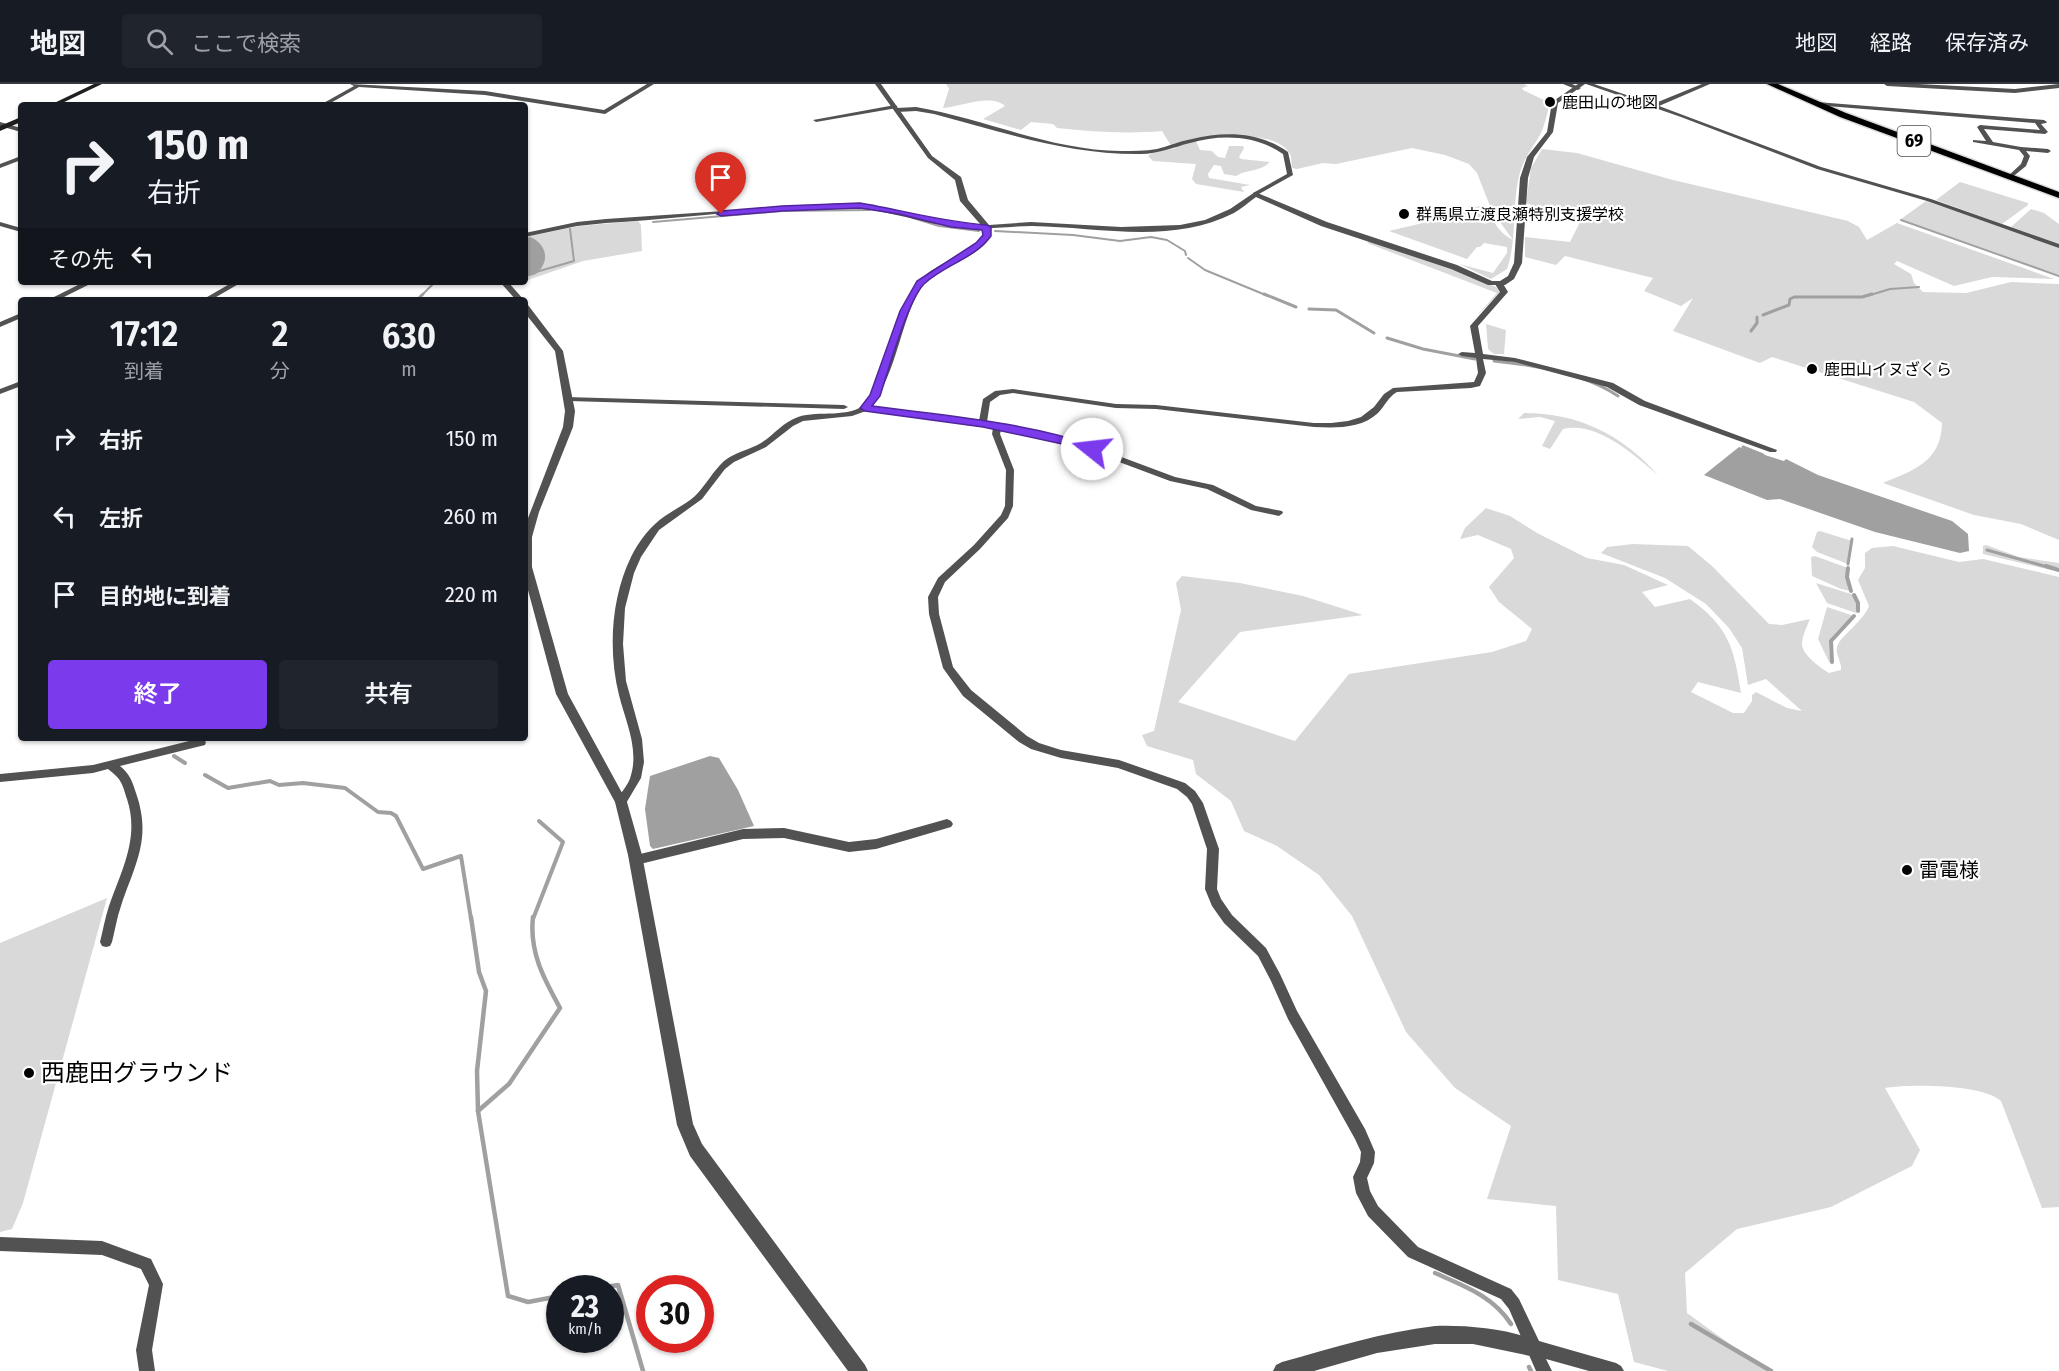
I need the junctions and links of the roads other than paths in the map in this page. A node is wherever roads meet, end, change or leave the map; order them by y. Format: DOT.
graph roads {
  1 [pos="99,84"];
  2 [pos="651,84"];
  3 [pos="878,84"];
  4 [pos="1566,84"];
  5 [pos="1589,84"];
  6 [pos="1707,84"];
  7 [pos="1771,84"];
  8 [pos="1887,84"];
  9 [pos="356,85"];
  10 [pos="1580,86"];
  11 [pos="2059,86"];
  12 [pos="59,102"];
  13 [pos="328,102"];
  14 [pos="1817,104"];
  15 [pos="1653,106"];
  16 [pos="896,109"];
  17 [pos="18,120"];
  18 [pos="816,120"];
  19 [pos="2,126"];
  20 [pos="18,129"];
  21 [pos="2023,130"];
  22 [pos="2027,136"];
  23 [pos="1975,141"];
  24 [pos="2032,143"];
  25 [pos="1991,144"];
  26 [pos="2021,149"];
  27 [pos="2037,149"];
  28 [pos="2048,151"];
  29 [pos="18,159"];
  30 [pos="0,166"];
  31 [pos="2010,177"];
  32 [pos="1254,194"];
  33 [pos="2059,195"];
  34 [pos="0,224"];
  35 [pos="987,227"];
  36 [pos="12,228"];
  37 [pos="18,229"];
  38 [pos="0,233"];
  39 [pos="528,234"];
  40 [pos="2059,246"];
  41 [pos="1499,284"];
  42 [pos="84,285"];
  43 [pos="233,285"];
  44 [pos="507,285"];
  45 [pos="58,297"];
  46 [pos="211,297"];
  47 [pos="517,297"];
  48 [pos="528,310"];
  49 [pos="18,316"];
  50 [pos="0,325"];
  51 [pos="1462,354"];
  52 [pos="1479,356"];
  53 [pos="18,385"];
  54 [pos="0,392"];
  55 [pos="569,399"];
  56 [pos="865,408"];
  57 [pos="990,426"];
  58 [pos="1773,450"];
  59 [pos="1279,513"];
  60 [pos="528,534"];
  61 [pos="528,571"];
  62 [pos="201,742"];
  63 [pos="110,765"];
  64 [pos="0,778"];
  65 [pos="621,802"];
  66 [pos="947,824"];
  67 [pos="636,860"];
  68 [pos="106,942"];
  69 [pos="0,1244"];
  70 [pos="1535,1348"];
  71 [pos="147,1371"];
  72 [pos="859,1371"];
  73 [pos="1282,1371"];
  74 [pos="1544,1371"];
  75 [pos="1616,1371"];
  1 -- 12 [label="main road"];
  2 -- 9 [label="street"];
  3 -- 16 [label="street"];
  4 -- 10 [label="street"];
  5 -- 15 [label="street"];
  6 -- 15 [label="street"];
  7 -- 14 [label="main road, 69"];
  8 -- 11 [label="street"];
  9 -- 13 [label="street"];
  10 -- 41 [label="street"];
  14 -- 21 [label="street"];
  14 -- 31 [label="main road, 69"];
  15 -- 40 [label="street"];
  16 -- 18 [label="street"];
  16 -- 32 [label="street"];
  16 -- 35 [label="street"];
  17 -- 19 [label="main road"];
  19 -- 20 [label="street"];
  21 -- 22 [label="street"];
  21 -- 25 [label="street"];
  23 -- 25 [label="street"];
  24 -- 27 [label="street"];
  25 -- 26 [label="street"];
  26 -- 27 [label="street"];
  26 -- 31 [label="street"];
  27 -- 28 [label="street"];
  29 -- 30 [label="street"];
  31 -- 33 [label="main road, 69"];
  32 -- 35 [label="street"];
  32 -- 41 [label="street"];
  34 -- 36 [label="street"];
  35 -- 39 [label="street"];
  35 -- 56 [label="street"];
  36 -- 37 [label="street"];
  36 -- 38 [label="street"];
  41 -- 52 [label="street"];
  42 -- 45 [label="street"];
  43 -- 46 [label="street"];
  44 -- 47 [label="street"];
  48 -- 55 [label="street"];
  49 -- 50 [label="street"];
  51 -- 52 [label="street"];
  52 -- 57 [label="street"];
  52 -- 58 [label="street"];
  53 -- 54 [label="street"];
  55 -- 56 [label="street"];
  55 -- 60 [label="street"];
  56 -- 57 [label="street"];
  56 -- 65 [label="street"];
  57 -- 59 [label="street"];
  57 -- 70 [label="street"];
  61 -- 65 [label="street"];
  62 -- 63 [label="street"];
  63 -- 64 [label="street"];
  63 -- 68 [label="street"];
  65 -- 67 [label="street"];
  66 -- 67 [label="street"];
  67 -- 72 [label="street"];
  69 -- 71 [label="street"];
  70 -- 73 [label="street"];
  70 -- 74 [label="street"];
  70 -- 75 [label="street"];
}
